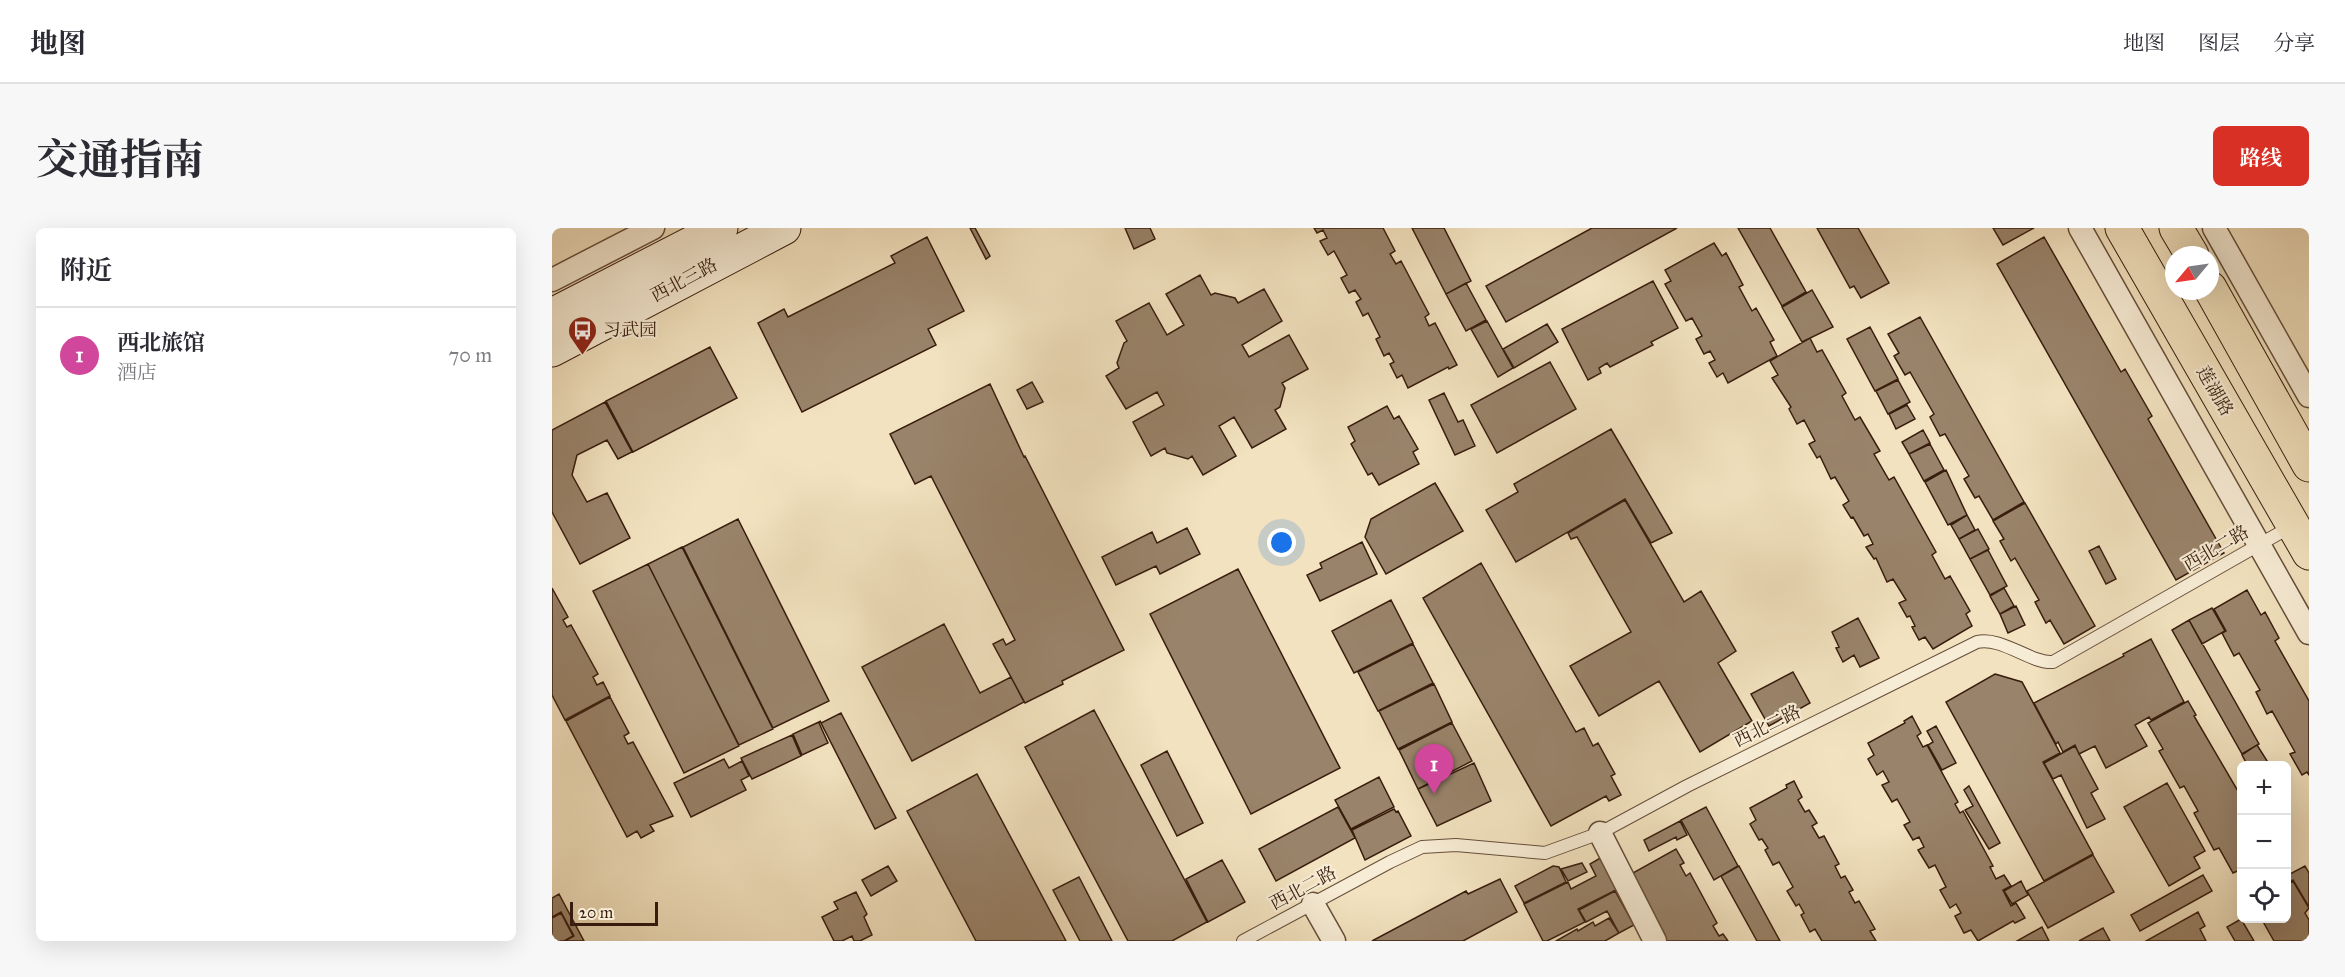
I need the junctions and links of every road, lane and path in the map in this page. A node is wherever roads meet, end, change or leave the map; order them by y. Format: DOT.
graph roads {
  1 [pos="653,228"];
  2 [pos="721,228"];
  3 [pos="784,228"];
  4 [pos="2080,228"];
  5 [pos="2122,228"];
  6 [pos="2176,228"];
  7 [pos="2214,228"];
  8 [pos="2187,246"];
  9 [pos="552,280"];
  10 [pos="2217,300"];
  11 [pos="552,315"];
  12 [pos="552,350"];
  13 [pos="2309,396"];
  14 [pos="2309,465"];
  15 [pos="2293,525"];
  16 [pos="2259,544"];
  17 [pos="2309,553"];
  18 [pos="2309,633"];
  19 [pos="1600,833"];
  20 [pos="1313,904"];
  21 [pos="1243,941"];
  22 [pos="1334,941"];
  23 [pos="1655,941"];
  1 -- 9 [label="street"];
  2 -- 11 [label="main road, 西北三路"];
  3 -- 12 [label="main road, 西北三路"];
  4 -- 16 [label="street"];
  5 -- 15 [label="main road, 莲湖路"];
  6 -- 8 [label="main road"];
  7 -- 13 [label="street"];
  10 -- 14 [label="main road"];
  15 -- 16 [label="lane, 西北二路"];
  15 -- 17 [label="main road, 莲湖路"];
  16 -- 18 [label="street"];
  16 -- 19 [label="lane, 西北二路"];
  19 -- 20 [label="lane, 西北二路"];
  19 -- 23 [label="street"];
  20 -- 21 [label="lane, 西北二路"];
  20 -- 22 [label="street"];
}
